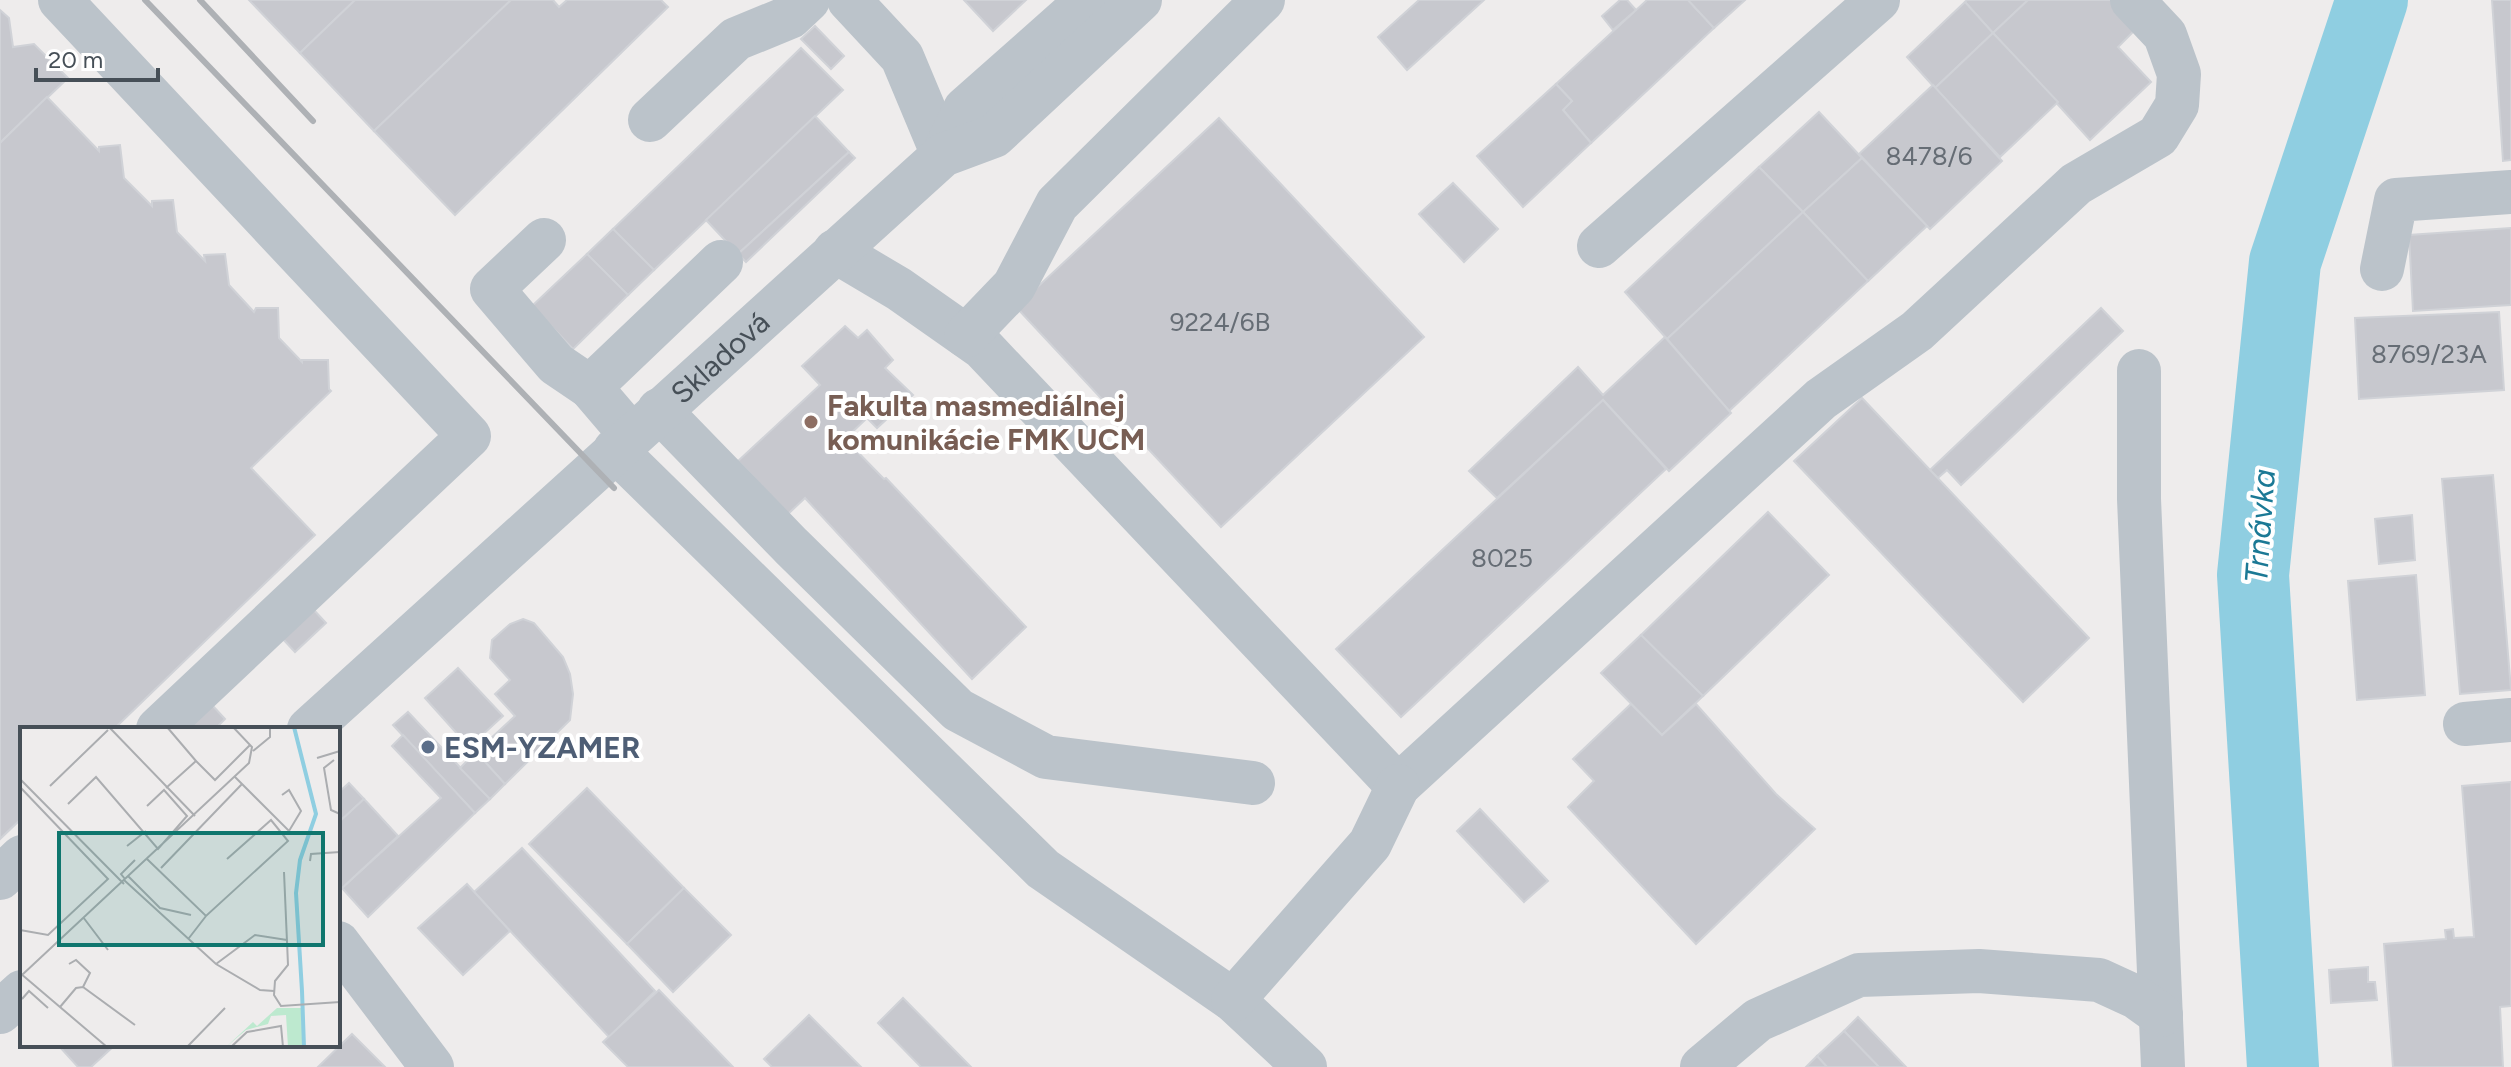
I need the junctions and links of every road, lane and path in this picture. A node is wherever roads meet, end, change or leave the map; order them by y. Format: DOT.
graph roads {
  1 [pos="60,0"];
  2 [pos="808,0"];
  3 [pos="849,0"];
  4 [pos="1088,0"];
  5 [pos="1140,0"];
  6 [pos="1263,0"];
  7 [pos="1878,0"];
  8 [pos="2132,0"];
  9 [pos="650,120"];
  10 [pos="943,155"];
  11 [pos="2511,192"];
  12 [pos="544,240"];
  13 [pos="1599,246"];
  14 [pos="835,251"];
  15 [pos="721,262"];
  16 [pos="2382,269"];
  17 [pos="966,336"];
  18 [pos="2139,371"];
  19 [pos="590,387"];
  20 [pos="635,432"];
  21 [pos="2511,720"];
  22 [pos="2465,724"];
  23 [pos="160,727"];
  24 [pos="311,727"];
  25 [pos="1253,783"];
  26 [pos="1398,786"];
  27 [pos="20,859"];
  28 [pos="0,878"];
  29 [pos="340,946"];
  30 [pos="20,994"];
  31 [pos="1233,1000"];
  32 [pos="0,1012"];
  33 [pos="2161,1015"];
  34 [pos="432,1067"];
  35 [pos="1305,1067"];
  36 [pos="1702,1067"];
  37 [pos="2163,1067"];
  1 -- 23 [label="street"];
  2 -- 9 [label="street"];
  3 -- 10 [label="street"];
  4 -- 10 [label="street"];
  5 -- 10 [label="street, Skladová"];
  6 -- 17 [label="street"];
  7 -- 13 [label="street"];
  8 -- 26 [label="street"];
  10 -- 14 [label="street, Skladová"];
  11 -- 16 [label="street"];
  12 -- 19 [label="street"];
  14 -- 17 [label="street"];
  14 -- 20 [label="street, Skladová"];
  15 -- 19 [label="street"];
  17 -- 26 [label="street"];
  18 -- 33 [label="street"];
  19 -- 20 [label="street"];
  20 -- 24 [label="street, Skladová"];
  20 -- 25 [label="street"];
  20 -- 31 [label="street"];
  21 -- 22 [label="street"];
  26 -- 31 [label="street"];
  27 -- 28 [label="street"];
  29 -- 34 [label="street"];
  30 -- 32 [label="street"];
  31 -- 35 [label="street"];
  33 -- 36 [label="street"];
  33 -- 37 [label="street"];
}
